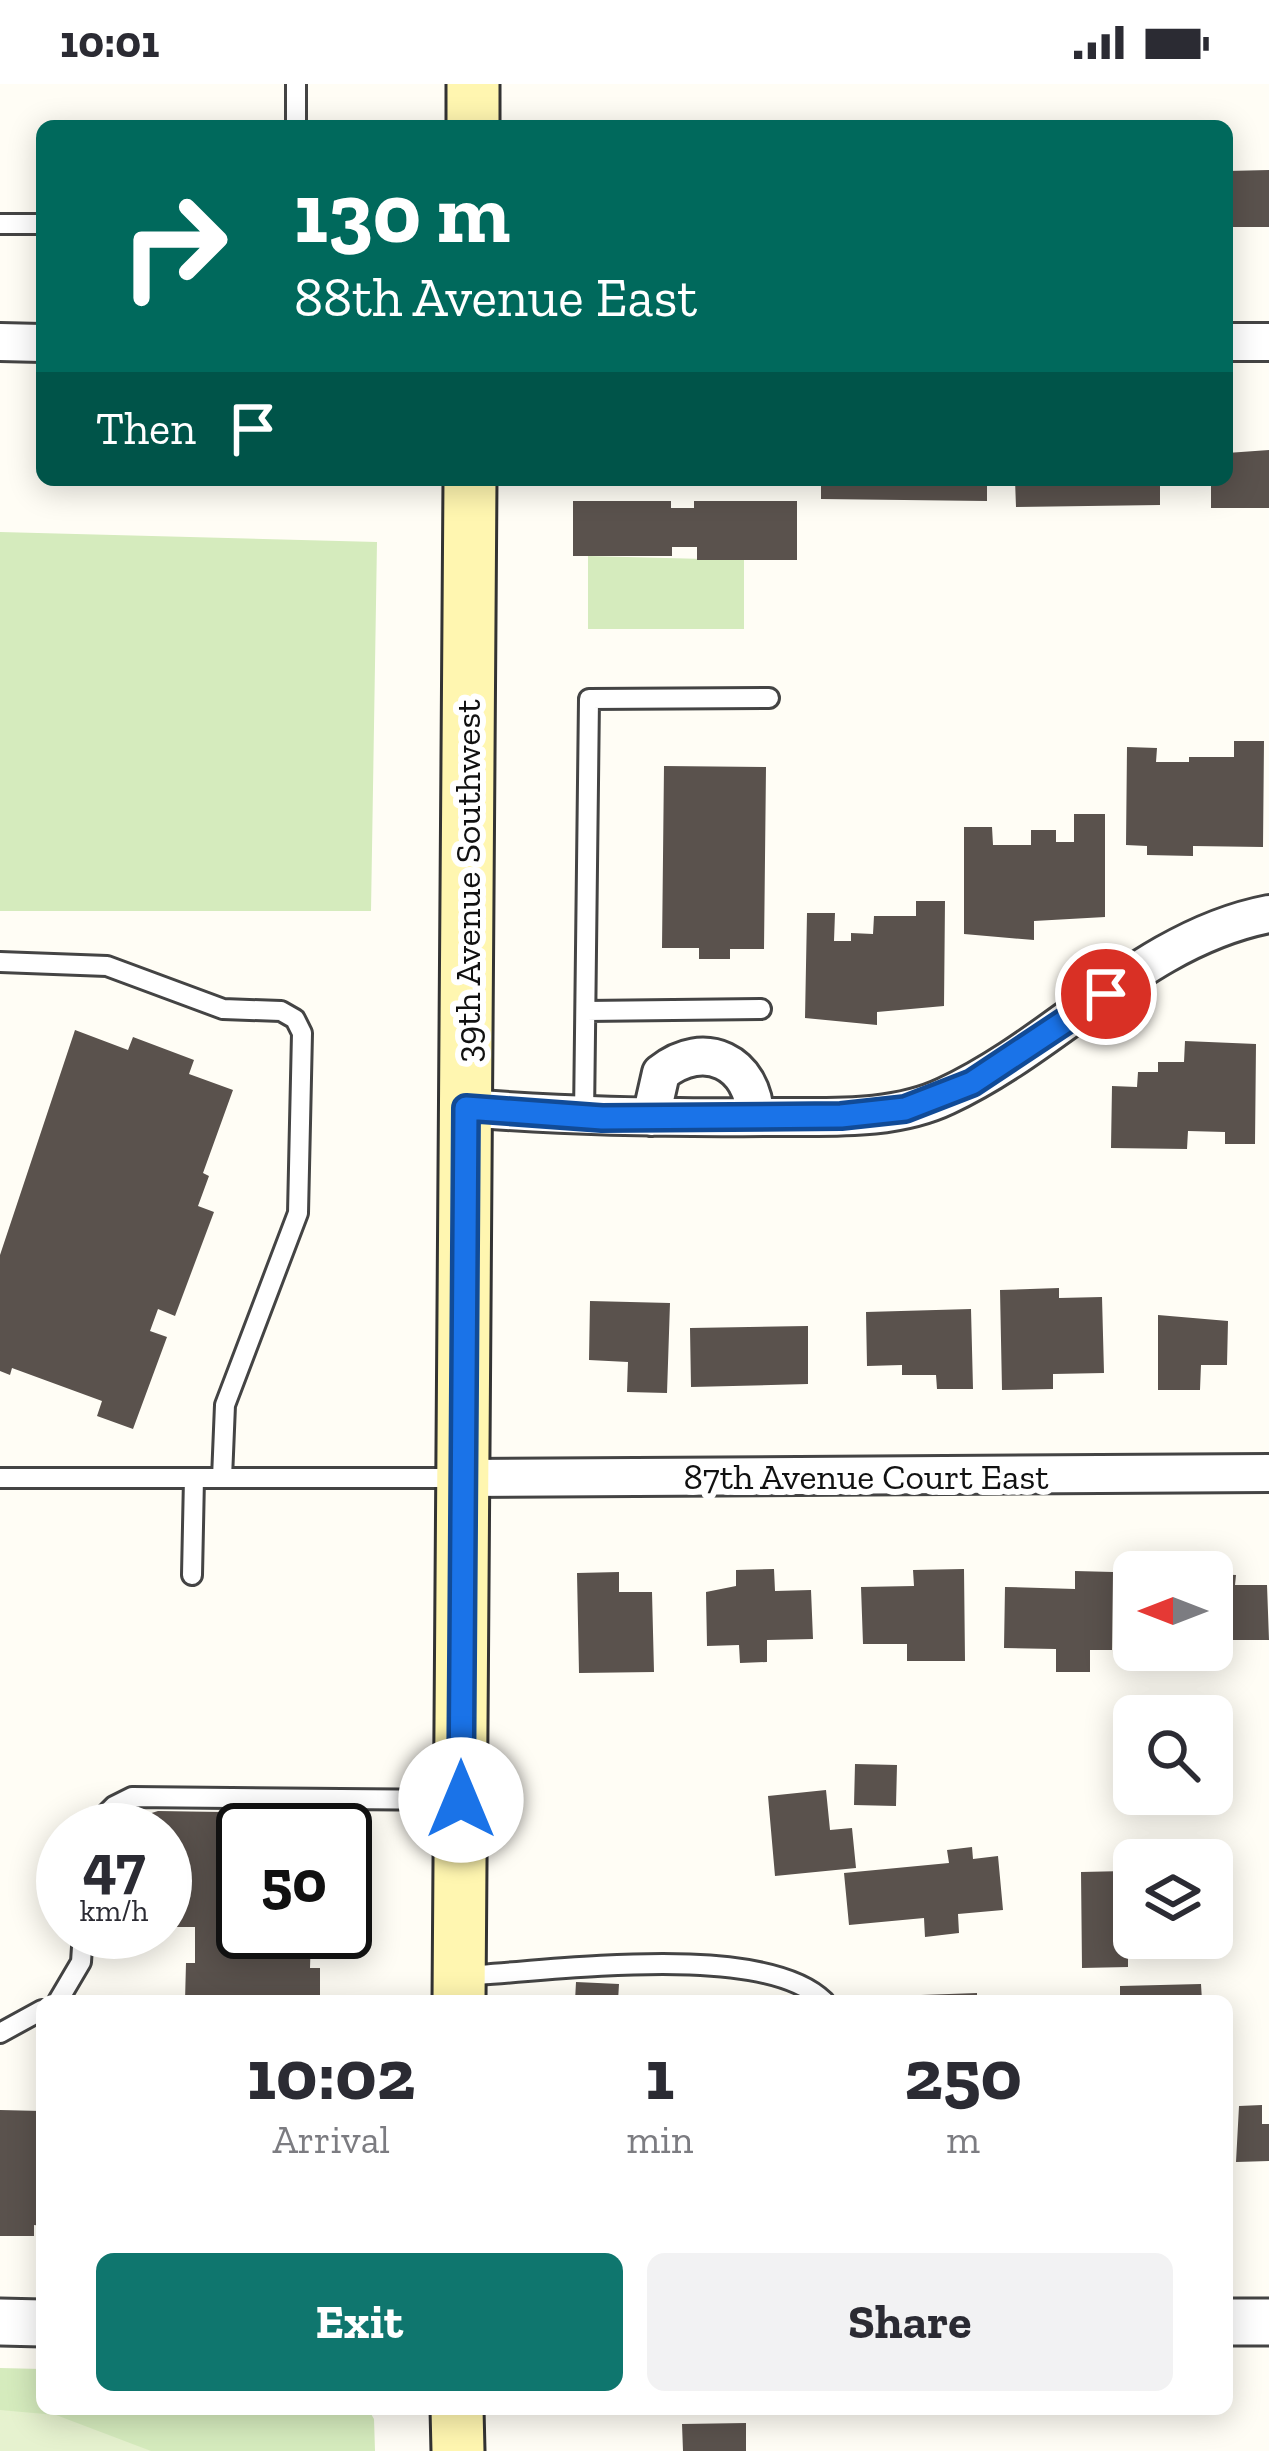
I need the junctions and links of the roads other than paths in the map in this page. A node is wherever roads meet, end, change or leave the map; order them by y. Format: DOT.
graph roads {
  1 [pos="296,84"];
  2 [pos="473,84"];
  3 [pos="296,120"];
  4 [pos="473,120"];
  5 [pos="0,224"];
  6 [pos="36,224"];
  7 [pos="1269,342"];
  8 [pos="0,343"];
  9 [pos="36,343"];
  10 [pos="1233,343"];
  11 [pos="470,486"];
  12 [pos="770,698"];
  13 [pos="1269,914"];
  14 [pos="0,962"];
  15 [pos="761,1009"];
  16 [pos="586,1010"];
  17 [pos="466,1108"];
  18 [pos="584,1117"];
  19 [pos="651,1117"];
  20 [pos="755,1117"];
  21 [pos="1269,1473"];
  22 [pos="0,1478"];
  23 [pos="194,1478"];
  24 [pos="222,1478"];
  25 [pos="463,1478"];
  26 [pos="192,1575"];
  27 [pos="461,1800"];
  28 [pos="120,1803"];
  29 [pos="81,1959"];
  30 [pos="459,1989"];
  31 [pos="62,1995"];
  32 [pos="818,1995"];
  33 [pos="36,2014"];
  34 [pos="0,2033"];
  35 [pos="0,2322"];
  36 [pos="1269,2322"];
  37 [pos="36,2323"];
  38 [pos="1233,2323"];
  39 [pos="458,2415"];
  40 [pos="458,2451"];
  1 -- 3 [label="lane"];
  2 -- 4 [label="main road"];
  5 -- 6 [label="lane"];
  7 -- 10 [label="street"];
  8 -- 9 [label="street"];
  11 -- 17 [label="main road, 39th Avenue Southwest"];
  12 -- 16 [label="lane"];
  13 -- 20 [label="street"];
  14 -- 24 [label="lane"];
  15 -- 16 [label="lane"];
  16 -- 18 [label="lane"];
  17 -- 18 [label="street"];
  17 -- 25 [label="main road, 39th Avenue Southwest"];
  18 -- 19 [label="street"];
  19 -- 20 [label="street"];
  19 -- 20 [label="street"];
  21 -- 25 [label="street, 87th Avenue Court East"];
  22 -- 23 [label="lane"];
  23 -- 24 [label="lane"];
  23 -- 26 [label="lane"];
  24 -- 25 [label="lane"];
  25 -- 27 [label="main road, 39th Avenue Southwest"];
  27 -- 28 [label="lane"];
  27 -- 30 [label="main road, 39th Avenue Southwest"];
  29 -- 31 [label="lane"];
  30 -- 32 [label="lane"];
  33 -- 34 [label="lane"];
  35 -- 37 [label="street"];
  36 -- 38 [label="street"];
  39 -- 40 [label="main road"];
}
